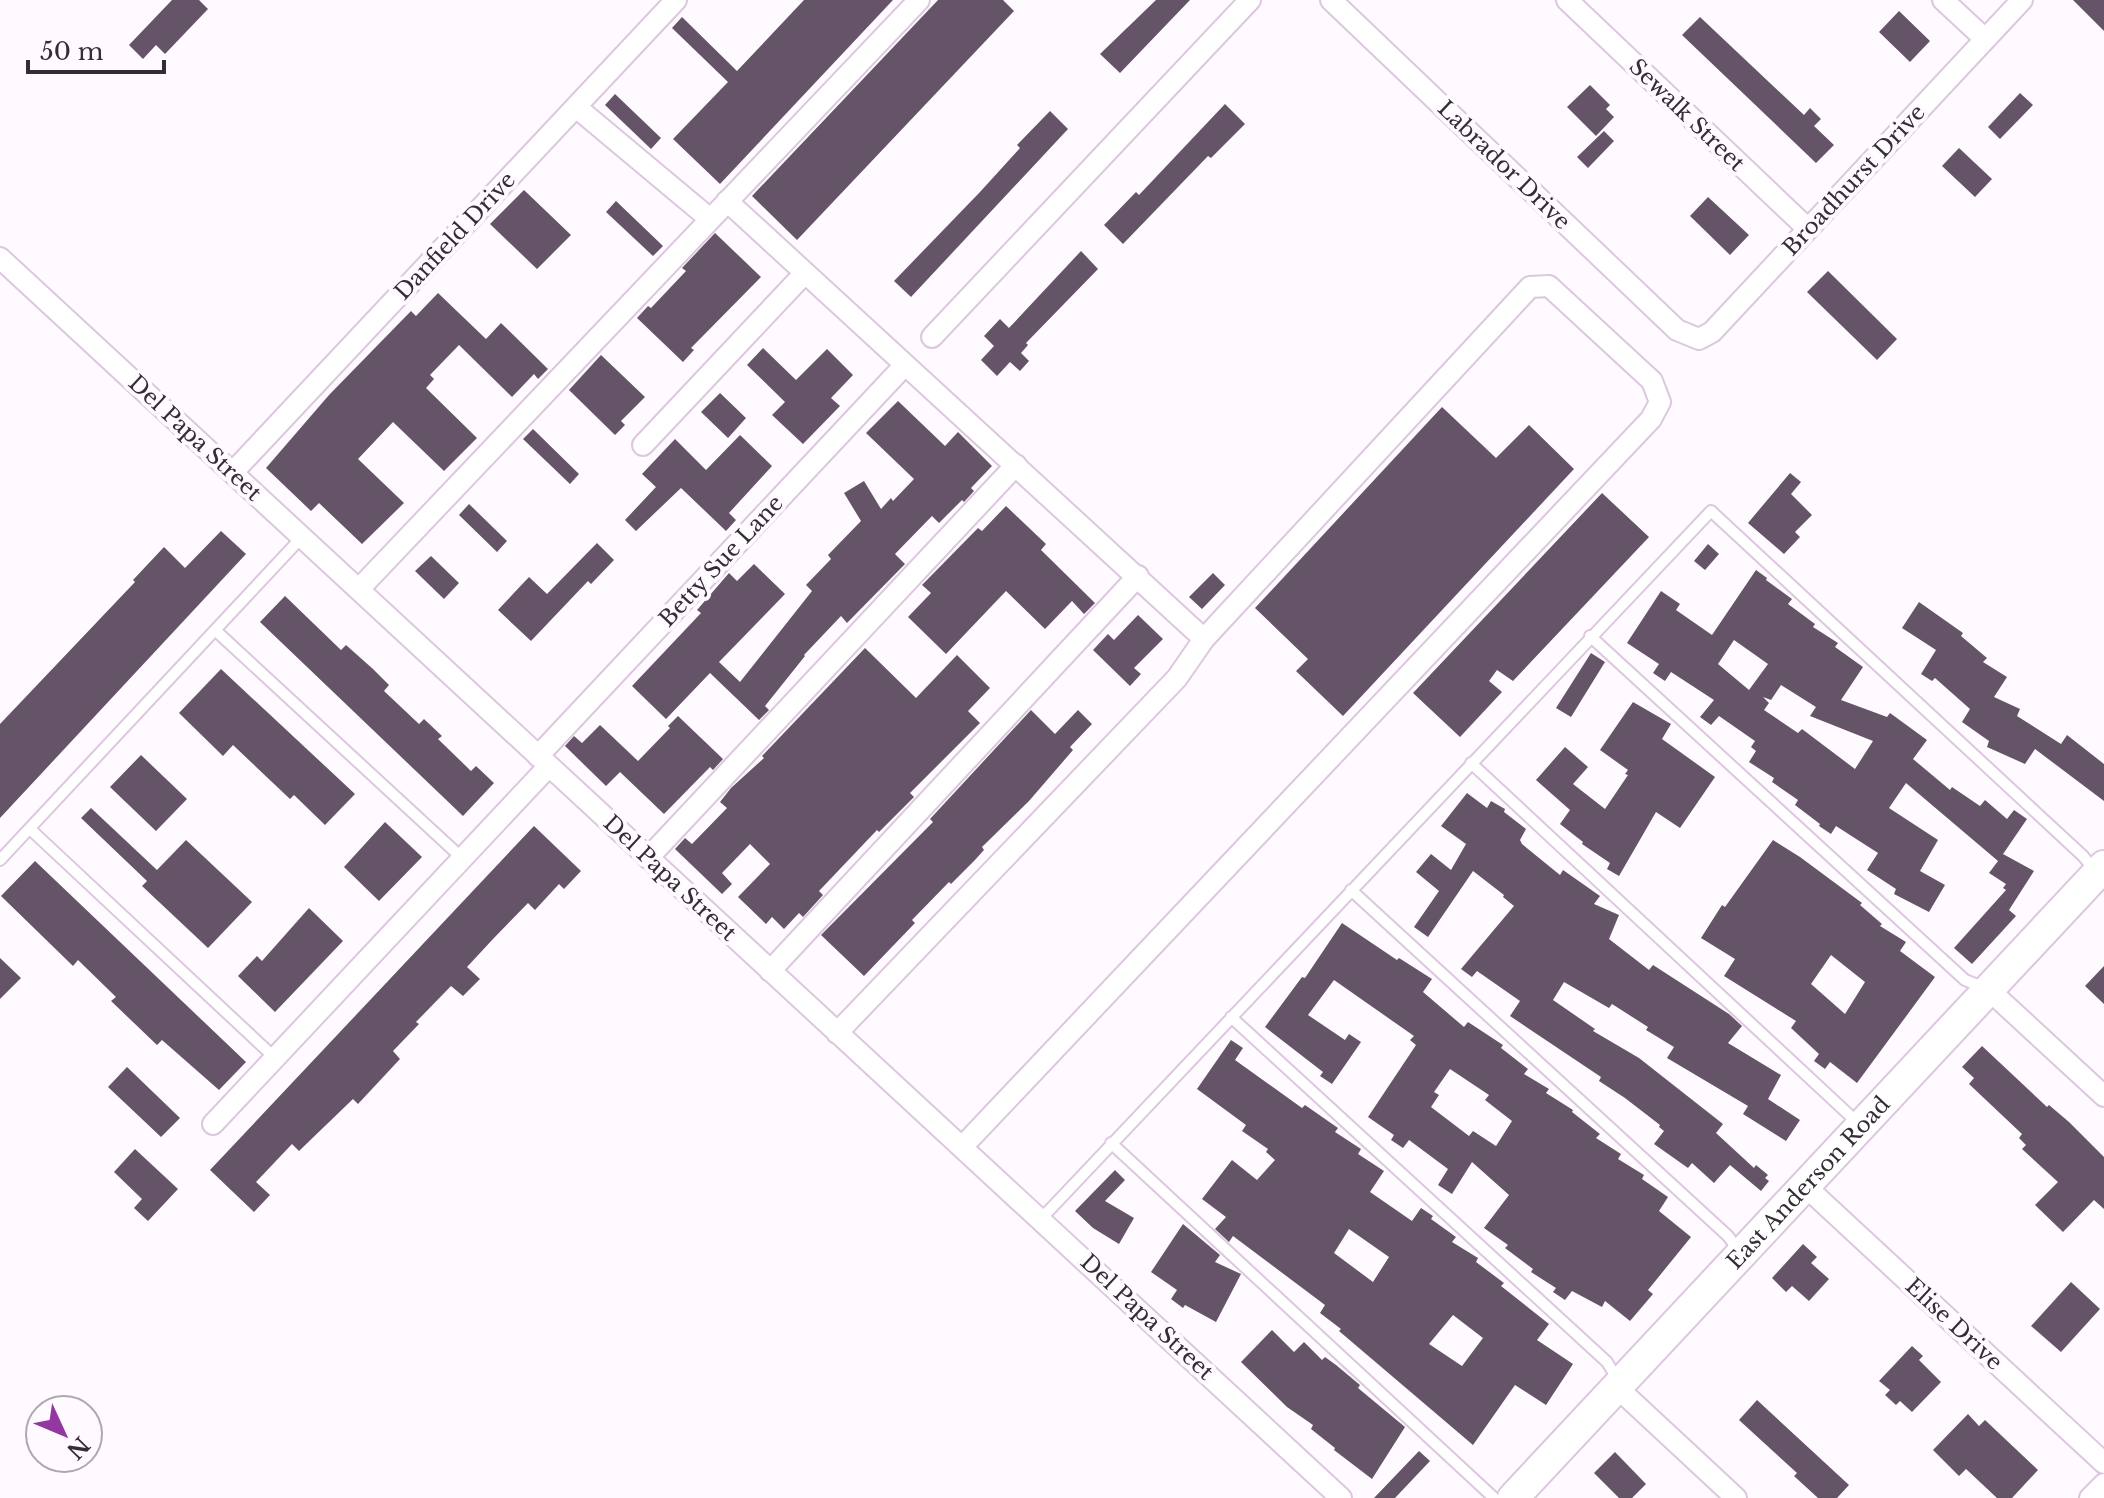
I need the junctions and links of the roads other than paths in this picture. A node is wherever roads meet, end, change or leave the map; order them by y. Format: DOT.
graph roads {
  1 [pos="676,0"];
  2 [pos="919,0"];
  3 [pos="1250,0"];
  4 [pos="1331,0"];
  5 [pos="1567,0"];
  6 [pos="1943,0"];
  7 [pos="2022,0"];
  8 [pos="1985,39"];
  9 [pos="576,107"];
  10 [pos="727,201"];
  11 [pos="710,219"];
  12 [pos="1808,229"];
  13 [pos="0,258"];
  14 [pos="804,274"];
  15 [pos="1677,330"];
  16 [pos="932,337"];
  17 [pos="904,366"];
  18 [pos="643,445"];
  19 [pos="1016,465"];
  20 [pos="233,472"];
  21 [pos="302,537"];
  22 [pos="1138,576"];
  23 [pos="359,589"];
  24 [pos="215,630"];
  25 [pos="1590,636"];
  26 [pos="1204,639"];
  27 [pos="544,761"];
  28 [pos="1471,763"];
  29 [pos="30,829"];
  30 [pos="462,858"];
  31 [pos="648,858"];
  32 [pos="0,860"];
  33 [pos="2101,869"];
  34 [pos="1351,890"];
  35 [pos="770,971"];
  36 [pos="1988,989"];
  37 [pos="1231,1017"];
  38 [pos="837,1033"];
  39 [pos="274,1057"];
  40 [pos="2104,1096"];
  41 [pos="213,1124"];
  42 [pos="1861,1125"];
  43 [pos="1111,1143"];
  44 [pos="962,1147"];
  45 [pos="1804,1185"];
  46 [pos="1041,1219"];
  47 [pos="1740,1253"];
  48 [pos="1620,1384"];
  49 [pos="2104,1463"];
  50 [pos="2104,1484"];
  51 [pos="1341,1498"];
  52 [pos="1494,1498"];
  53 [pos="1513,1498"];
  54 [pos="1736,1498"];
  55 [pos="2090,1498"];
  1 -- 9 [label="street, Danfield Drive"];
  2 -- 10 [label="street"];
  3 -- 16 [label="street"];
  4 -- 15 [label="street, Labrador Drive"];
  5 -- 12 [label="street, Sewalk Street"];
  6 -- 8 [label="street"];
  7 -- 8 [label="street, Broadhurst Drive"];
  8 -- 12 [label="street, Broadhurst Drive"];
  9 -- 11 [label="street"];
  9 -- 20 [label="street, Danfield Drive"];
  10 -- 11 [label="street"];
  10 -- 14 [label="street"];
  11 -- 23 [label="street"];
  12 -- 15 [label="street, Broadhurst Drive"];
  13 -- 20 [label="street, Del Papa Street"];
  14 -- 17 [label="street"];
  14 -- 18 [label="street"];
  17 -- 19 [label="street"];
  17 -- 27 [label="street, Betty Sue Lane"];
  19 -- 22 [label="street"];
  19 -- 31 [label="street"];
  20 -- 21 [label="street, Del Papa Street"];
  21 -- 23 [label="street, Del Papa Street"];
  21 -- 24 [label="lane"];
  22 -- 26 [label="street"];
  22 -- 35 [label="street"];
  23 -- 27 [label="street, Del Papa Street"];
  24 -- 29 [label="lane"];
  24 -- 30 [label="lane"];
  25 -- 28 [label="lane"];
  25 -- 33 [label="lane"];
  25 -- 36 [label="lane"];
  26 -- 38 [label="street"];
  26 -- 44 [label="street"];
  27 -- 30 [label="street, Betty Sue Lane"];
  27 -- 31 [label="street, Del Papa Street"];
  28 -- 34 [label="lane"];
  28 -- 42 [label="lane"];
  29 -- 32 [label="lane"];
  29 -- 39 [label="lane"];
  30 -- 39 [label="street, Betty Sue Lane"];
  31 -- 35 [label="street, Del Papa Street"];
  33 -- 36 [label="street, East Anderson Road"];
  34 -- 37 [label="lane"];
  34 -- 47 [label="lane"];
  35 -- 38 [label="street, Del Papa Street"];
  36 -- 40 [label="street"];
  36 -- 42 [label="street, East Anderson Road"];
  37 -- 43 [label="lane"];
  37 -- 48 [label="lane"];
  38 -- 44 [label="street, Del Papa Street"];
  39 -- 41 [label="street, Betty Sue Lane"];
  42 -- 45 [label="street, East Anderson Road"];
  43 -- 46 [label="lane"];
  43 -- 52 [label="lane"];
  44 -- 46 [label="street, Del Papa Street"];
  45 -- 47 [label="street, East Anderson Road"];
  45 -- 49 [label="street, Elise Drive"];
  46 -- 51 [label="street, Del Papa Street"];
  47 -- 48 [label="street, East Anderson Road"];
  48 -- 53 [label="street, East Anderson Road"];
  48 -- 54 [label="street"];
  50 -- 55 [label="street"];
}
